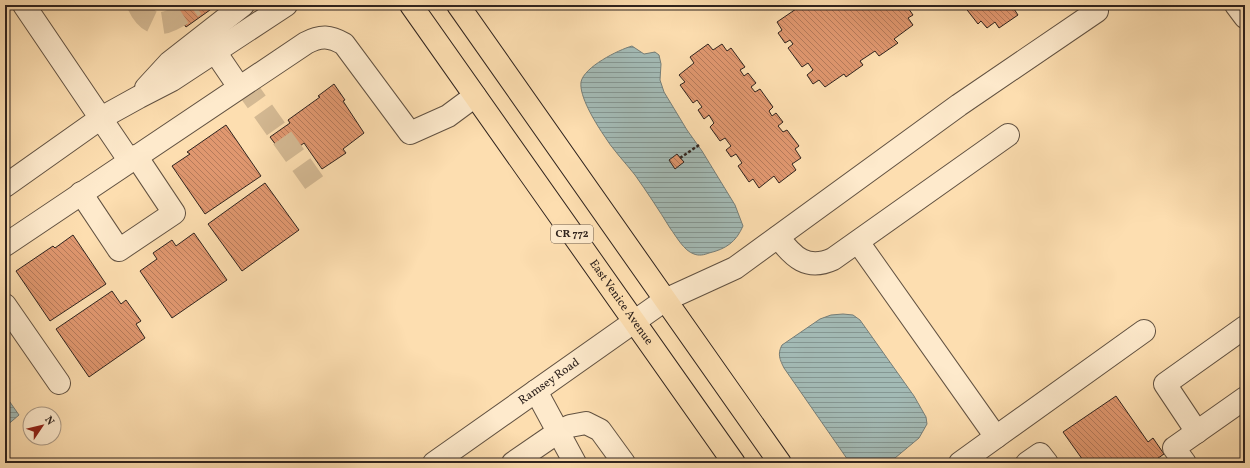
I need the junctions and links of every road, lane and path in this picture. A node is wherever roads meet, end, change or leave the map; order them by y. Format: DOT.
graph roads {
  1 [pos="24,5"];
  2 [pos="243,5"];
  3 [pos="286,5"];
  4 [pos="411,5"];
  5 [pos="458,5"];
  6 [pos="1093,5"];
  7 [pos="1236,5"];
  8 [pos="260,12"];
  9 [pos="1245,17"];
  10 [pos="209,44"];
  11 [pos="239,87"];
  12 [pos="475,96"];
  13 [pos="101,118"];
  14 [pos="1008,135"];
  15 [pos="700,145"];
  16 [pos="133,158"];
  17 [pos="680,158"];
  18 [pos="5,186"];
  19 [pos="80,193"];
  20 [pos="778,237"];
  21 [pos="858,242"];
  22 [pos="5,245"];
  23 [pos="665,300"];
  24 [pos="5,305"];
  25 [pos="634,321"];
  26 [pos="1245,327"];
  27 [pos="1144,331"];
  28 [pos="59,383"];
  29 [pos="536,391"];
  30 [pos="1245,398"];
  31 [pos="558,432"];
  32 [pos="1197,432"];
  33 [pos="996,437"];
  34 [pos="434,463"];
  35 [pos="512,463"];
  36 [pos="575,463"];
  37 [pos="624,463"];
  38 [pos="734,463"];
  39 [pos="780,463"];
  40 [pos="960,463"];
  41 [pos="1027,463"];
  42 [pos="1047,463"];
  43 [pos="1185,463"];
  1 -- 13 [label="street"];
  2 -- 10 [label="street"];
  3 -- 8 [label="street"];
  4 -- 12 [label="main road, East Venice Avenue / CR 772"];
  5 -- 23 [label="main road, CR 772"];
  6 -- 20 [label="street, Ramsey Road"];
  7 -- 9 [label="street"];
  8 -- 10 [label="street"];
  10 -- 11 [label="street"];
  10 -- 13 [label="street"];
  11 -- 12 [label="street"];
  11 -- 16 [label="street"];
  12 -- 25 [label="main road, East Venice Avenue / CR 772"];
  13 -- 16 [label="street"];
  13 -- 18 [label="street"];
  14 -- 21 [label="street"];
  15 -- 17 [label="path"];
  16 -- 19 [label="street"];
  16 -- 19 [label="street"];
  19 -- 22 [label="street"];
  20 -- 21 [label="street"];
  20 -- 23 [label="street, Ramsey Road"];
  21 -- 33 [label="street"];
  23 -- 25 [label="street, Ramsey Road"];
  23 -- 39 [label="main road, CR 772"];
  24 -- 28 [label="street"];
  25 -- 29 [label="street, Ramsey Road"];
  25 -- 38 [label="main road, East Venice Avenue / CR 772"];
  26 -- 32 [label="street"];
  27 -- 33 [label="street"];
  29 -- 31 [label="street"];
  29 -- 34 [label="street, Ramsey Road"];
  30 -- 32 [label="street"];
  31 -- 35 [label="street"];
  31 -- 36 [label="street"];
  31 -- 37 [label="street"];
  32 -- 43 [label="street"];
  33 -- 40 [label="street"];
  41 -- 42 [label="street"];
}
